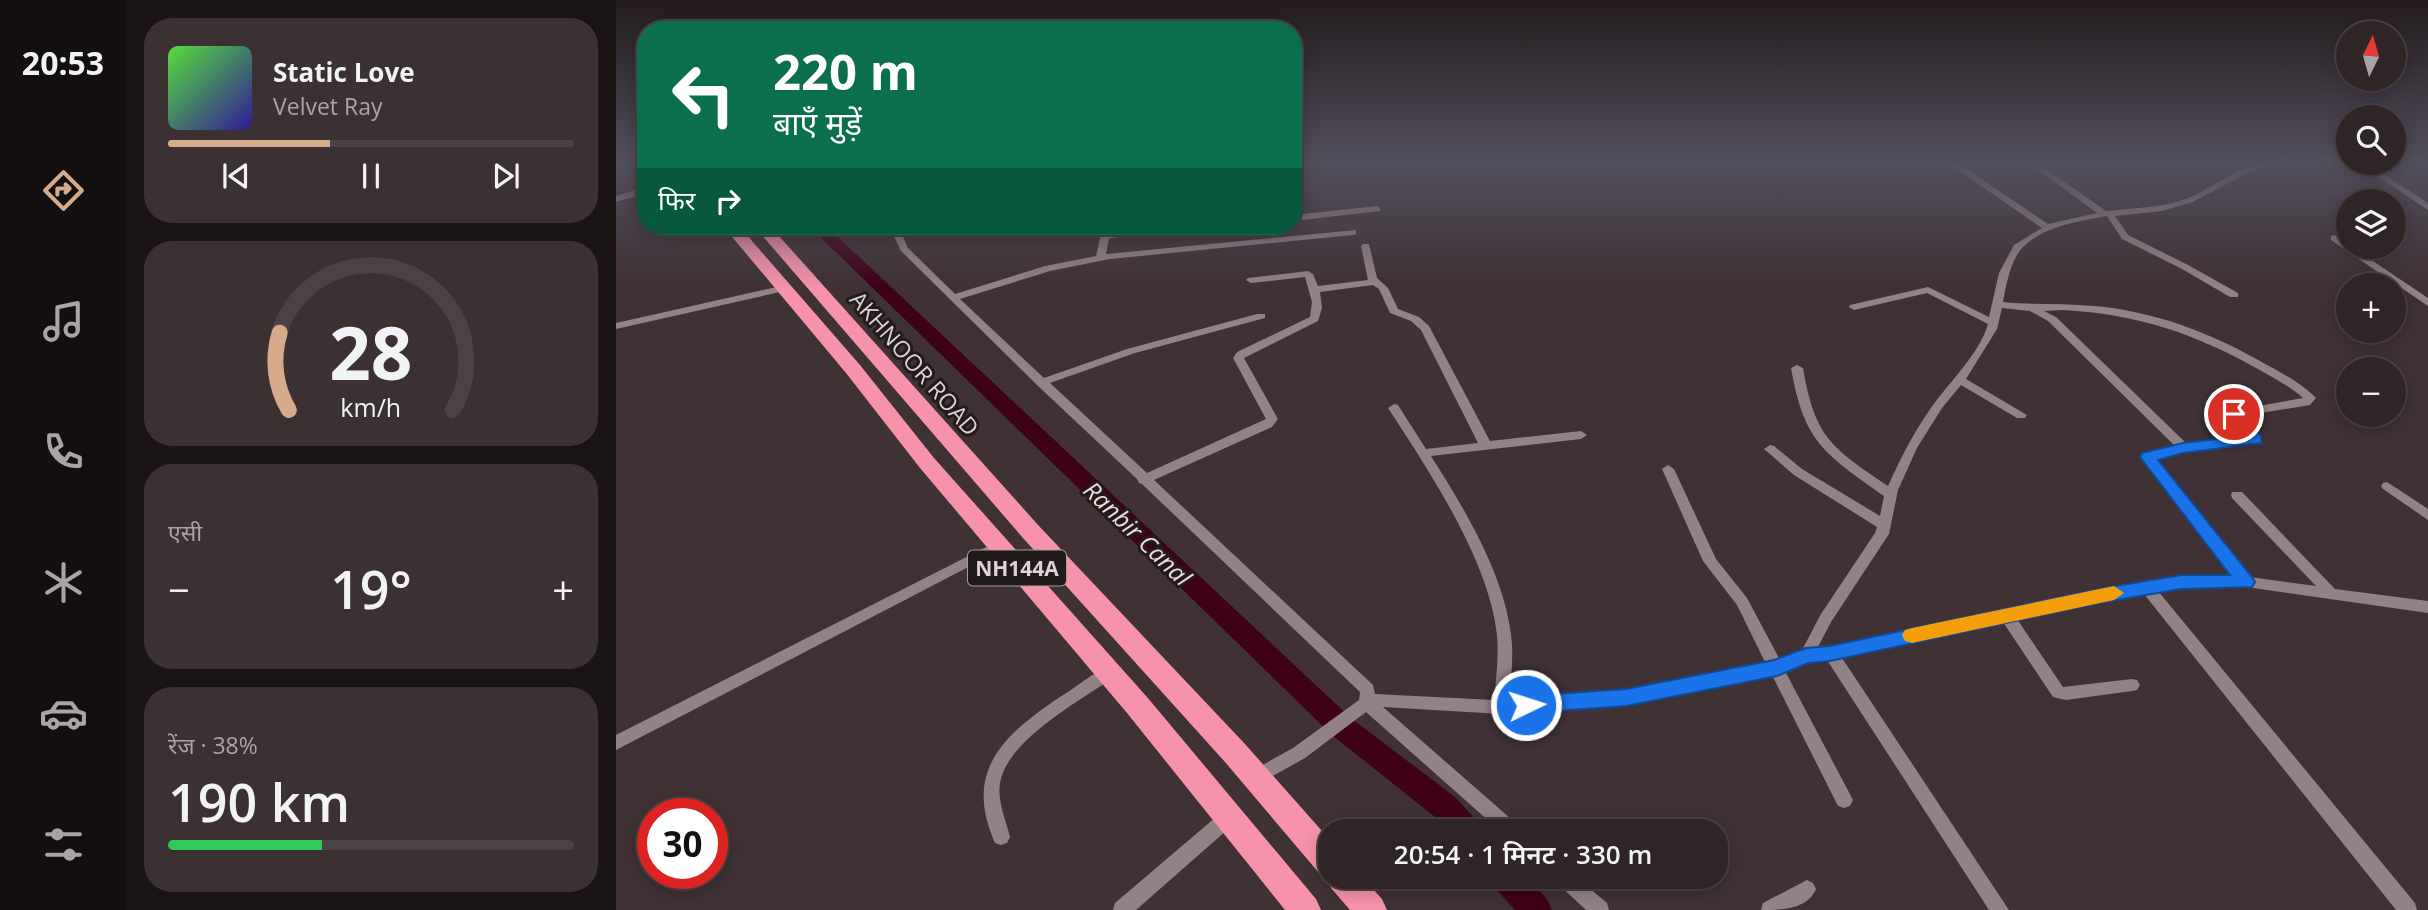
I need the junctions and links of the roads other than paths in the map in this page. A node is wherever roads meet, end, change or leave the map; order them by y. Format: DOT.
graph roads {
  1 [pos="2012,203"];
  2 [pos="2092,203"];
  3 [pos="2179,203"];
  4 [pos="1377,209"];
  5 [pos="2107,214"];
  6 [pos="1302,217"];
  7 [pos="2047,227"];
  8 [pos="1353,232"];
  9 [pos="739,235"];
  10 [pos="770,235"];
  11 [pos="898,235"];
  12 [pos="1105,235"];
  13 [pos="2334,238"];
  14 [pos="1366,246"];
  15 [pos="1100,258"];
  16 [pos="1251,280"];
  17 [pos="1374,282"];
  18 [pos="785,288"];
  19 [pos="1314,290"];
  20 [pos="2234,295"];
  21 [pos="953,299"];
  22 [pos="2428,303"];
  23 [pos="1998,305"];
  24 [pos="1854,307"];
  25 [pos="2032,309"];
  26 [pos="1261,316"];
  27 [pos="1993,323"];
  28 [pos="616,326"];
  29 [pos="1797,368"];
  30 [pos="1960,380"];
  31 [pos="1041,383"];
  32 [pos="1394,408"];
  33 [pos="2021,415"];
  34 [pos="1581,435"];
  35 [pos="1486,446"];
  36 [pos="2183,448"];
  37 [pos="1770,449"];
  38 [pos="1423,453"];
  39 [pos="1668,469"];
  40 [pos="1143,480"];
  41 [pos="2387,486"];
  42 [pos="1891,494"];
  43 [pos="2237,495"];
  44 [pos="2428,515"];
  45 [pos="1884,526"];
  46 [pos="998,547"];
  47 [pos="2246,582"];
  48 [pos="2147,588"];
  49 [pos="2330,592"];
  50 [pos="2428,607"];
  51 [pos="2006,615"];
  52 [pos="1830,654"];
  53 [pos="1806,656"];
  54 [pos="1777,668"];
  55 [pos="1109,673"];
  56 [pos="2132,685"];
  57 [pos="1365,704"];
  58 [pos="1501,707"];
  59 [pos="616,743"];
  60 [pos="1256,777"];
  61 [pos="1844,800"];
  62 [pos="1229,817"];
  63 [pos="1498,819"];
  64 [pos="1001,837"];
  65 [pos="1318,849"];
  66 [pos="1353,889"];
  67 [pos="1576,889"];
  68 [pos="1807,889"];
  69 [pos="1122,910"];
  70 [pos="1305,910"];
  71 [pos="1371,910"];
  72 [pos="1600,910"];
  73 [pos="1770,910"];
  74 [pos="2000,910"];
  75 [pos="2408,910"];
  1 -- 7 [label="street"];
  2 -- 5 [label="street"];
  3 -- 5 [label="street"];
  4 -- 6 [label="street"];
  5 -- 7 [label="street"];
  5 -- 20 [label="street"];
  7 -- 23 [label="street"];
  8 -- 15 [label="street"];
  9 -- 18 [label="highway, NH144A"];
  10 -- 60 [label="highway, AKHNOOR ROAD / NH144A"];
  11 -- 21 [label="street"];
  12 -- 15 [label="street"];
  13 -- 22 [label="street"];
  14 -- 17 [label="street"];
  15 -- 21 [label="street"];
  16 -- 19 [label="street"];
  17 -- 19 [label="street"];
  17 -- 35 [label="street"];
  18 -- 28 [label="street"];
  18 -- 46 [label="highway, NH144A"];
  19 -- 40 [label="street"];
  21 -- 31 [label="street"];
  23 -- 25 [label="street"];
  23 -- 27 [label="street"];
  24 -- 27 [label="street"];
  25 -- 36 [label="street"];
  25 -- 36 [label="street"];
  26 -- 31 [label="street"];
  27 -- 30 [label="street"];
  29 -- 42 [label="street"];
  30 -- 33 [label="street"];
  30 -- 42 [label="street"];
  31 -- 40 [label="street"];
  32 -- 38 [label="street"];
  34 -- 35 [label="street"];
  35 -- 38 [label="street"];
  36 -- 47 [label="street"];
  37 -- 45 [label="street"];
  38 -- 58 [label="street"];
  39 -- 54 [label="street"];
  40 -- 57 [label="street"];
  41 -- 44 [label="street"];
  42 -- 45 [label="street"];
  43 -- 49 [label="street"];
  45 -- 53 [label="street"];
  46 -- 55 [label="highway, NH144A"];
  46 -- 59 [label="street"];
  47 -- 48 [label="street"];
  47 -- 49 [label="street"];
  48 -- 51 [label="street"];
  48 -- 75 [label="street"];
  49 -- 50 [label="street"];
  51 -- 52 [label="street"];
  51 -- 56 [label="street"];
  52 -- 53 [label="street"];
  52 -- 74 [label="street"];
  53 -- 54 [label="street"];
  54 -- 58 [label="street"];
  54 -- 61 [label="street"];
  55 -- 62 [label="highway, NH144A"];
  55 -- 64 [label="street"];
  57 -- 58 [label="street"];
  57 -- 60 [label="street"];
  57 -- 63 [label="street"];
  60 -- 65 [label="highway, NH144A"];
  62 -- 69 [label="street"];
  62 -- 70 [label="highway, NH144A"];
  66 -- 71 [label="highway"];
  67 -- 72 [label="street"];
  68 -- 73 [label="street"];
}
